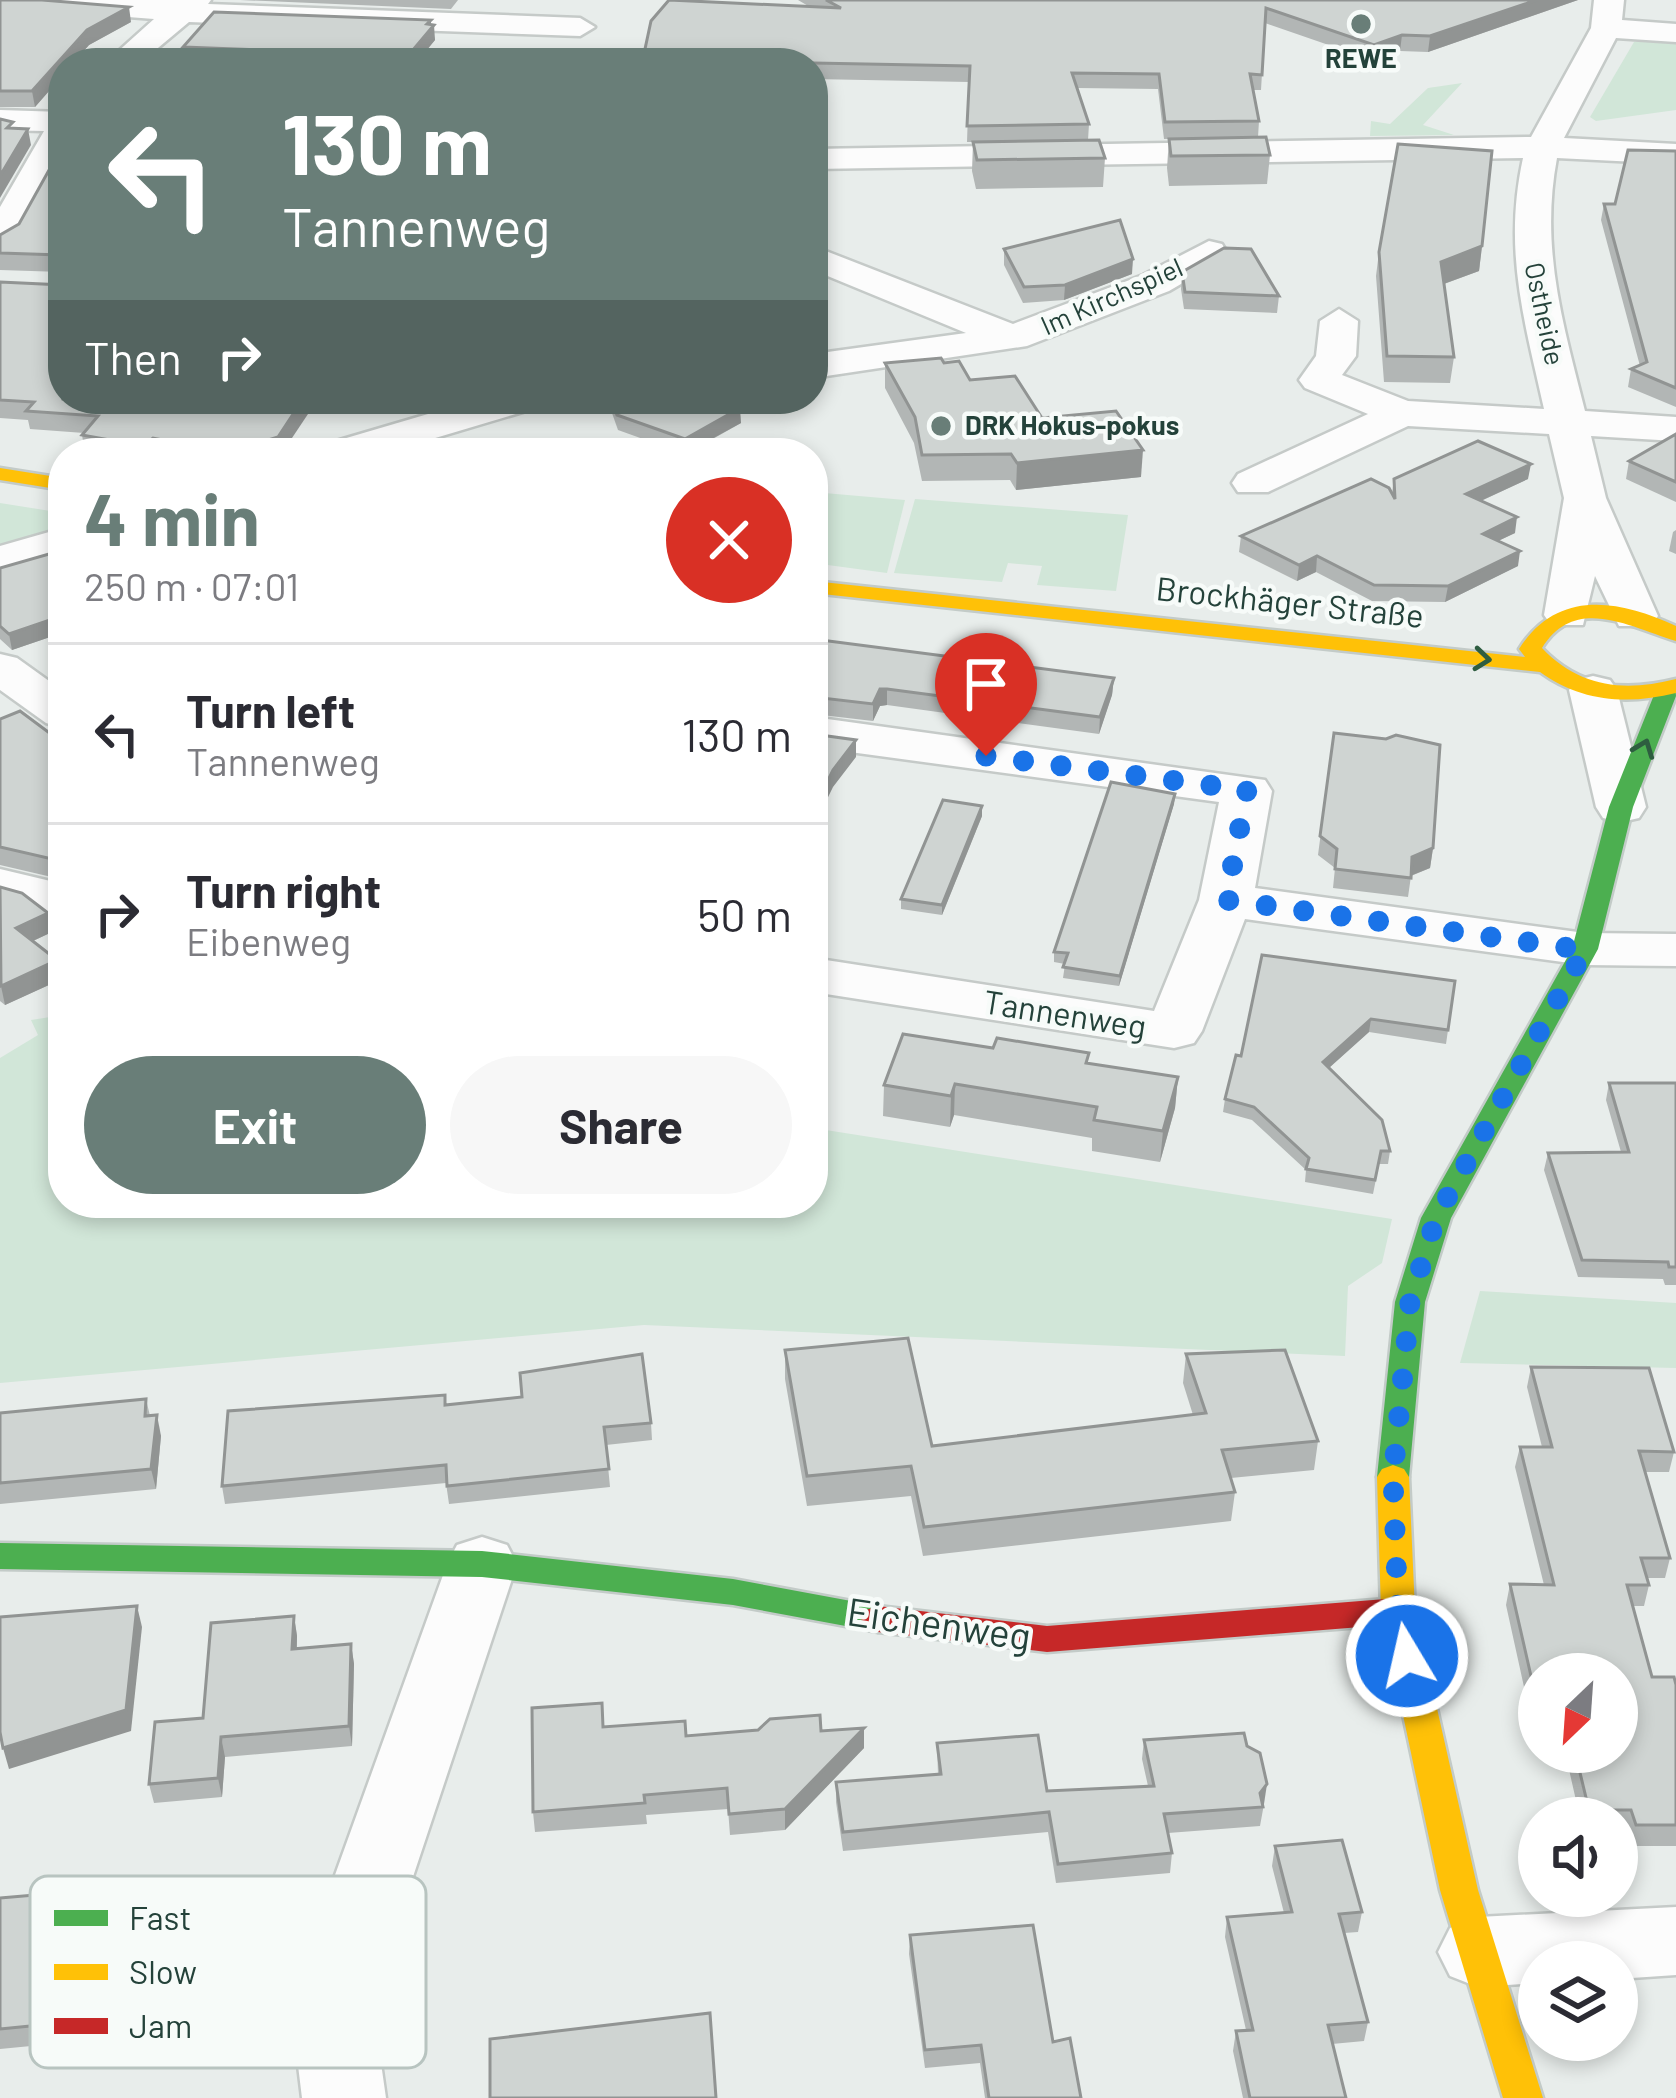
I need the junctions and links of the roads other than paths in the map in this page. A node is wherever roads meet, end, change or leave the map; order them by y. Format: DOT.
graph roads {
  1 [pos="25,0"];
  2 [pos="186,6"];
  3 [pos="1608,14"];
  4 [pos="580,27"];
  5 [pos="1676,33"];
  6 [pos="138,48"];
  7 [pos="0,120"];
  8 [pos="48,124"];
  9 [pos="1542,147"];
  10 [pos="48,152"];
  11 [pos="1676,154"];
  12 [pos="828,159"];
  13 [pos="0,239"];
  14 [pos="1209,252"];
  15 [pos="828,263"];
  16 [pos="1339,321"];
  17 [pos="1013,338"];
  18 [pos="828,364"];
  19 [pos="1402,413"];
  20 [pos="472,414"];
  21 [pos="1568,423"];
  22 [pos="1676,429"];
  23 [pos="391,438"];
  24 [pos="0,474"];
  25 [pos="48,482"];
  26 [pos="1253,482"];
  27 [pos="1585,498"];
  28 [pos="48,546"];
  29 [pos="0,560"];
  30 [pos="828,589"];
  31 [pos="1031,610"];
  32 [pos="1635,616"];
  33 [pos="1550,625"];
  34 [pos="1676,634"];
  35 [pos="1540,665"];
  36 [pos="0,668"];
  37 [pos="1671,688"];
  38 [pos="1593,690"];
  39 [pos="48,702"];
  40 [pos="828,734"];
  41 [pos="1621,807"];
  42 [pos="0,885"];
  43 [pos="48,896"];
  44 [pos="1226,900"];
  45 [pos="1585,950"];
  46 [pos="1676,950"];
  47 [pos="828,977"];
  48 [pos="0,1556"];
  49 [pos="482,1564"];
  50 [pos="1398,1611"];
  51 [pos="374,1876"];
  52 [pos="1676,1941"];
  53 [pos="1478,1952"];
  54 [pos="340,2068"];
  55 [pos="344,2098"];
  56 [pos="1523,2098"];
  1 -- 2 [label="street"];
  2 -- 4 [label="street"];
  2 -- 6 [label="street"];
  3 -- 5 [label="street"];
  3 -- 9 [label="street, Ostheide"];
  7 -- 8 [label="street"];
  9 -- 11 [label="street"];
  9 -- 12 [label="street"];
  9 -- 21 [label="street, Ostheide"];
  10 -- 13 [label="street"];
  14 -- 17 [label="street, Im Kirchspiel"];
  15 -- 17 [label="street, Im Kirchspiel"];
  16 -- 19 [label="street"];
  17 -- 18 [label="street, Im Kirchspiel"];
  19 -- 21 [label="street"];
  19 -- 26 [label="street"];
  20 -- 23 [label="street"];
  21 -- 22 [label="street"];
  21 -- 27 [label="street, Ostheide"];
  24 -- 25 [label="street"];
  27 -- 32 [label="street, Ostheide"];
  27 -- 33 [label="street, Ostheide"];
  28 -- 29 [label="street"];
  30 -- 31 [label="street, Brockhäger Straße"];
  31 -- 33 [label="street, Brockhäger Straße"];
  31 -- 35 [label="street, Brockhäger Straße, one-way"];
  32 -- 33 [label="street, Brockhäger Straße"];
  32 -- 34 [label="street"];
  33 -- 35 [label="street"];
  35 -- 38 [label="street, Brockhäger Straße"];
  36 -- 39 [label="street"];
  37 -- 38 [label="street"];
  41 -- 37 [label="street, one-way"];
  38 -- 41 [label="street"];
  40 -- 44 [label="street"];
  41 -- 45 [label="street"];
  42 -- 43 [label="street"];
  44 -- 45 [label="street"];
  44 -- 47 [label="street, Tannenweg"];
  45 -- 46 [label="street"];
  45 -- 50 [label="street"];
  48 -- 49 [label="street, Eichenweg"];
  49 -- 50 [label="street, Eichenweg"];
  49 -- 51 [label="street"];
  50 -- 53 [label="street"];
  52 -- 53 [label="street"];
  53 -- 56 [label="street"];
  54 -- 55 [label="street"];
}
